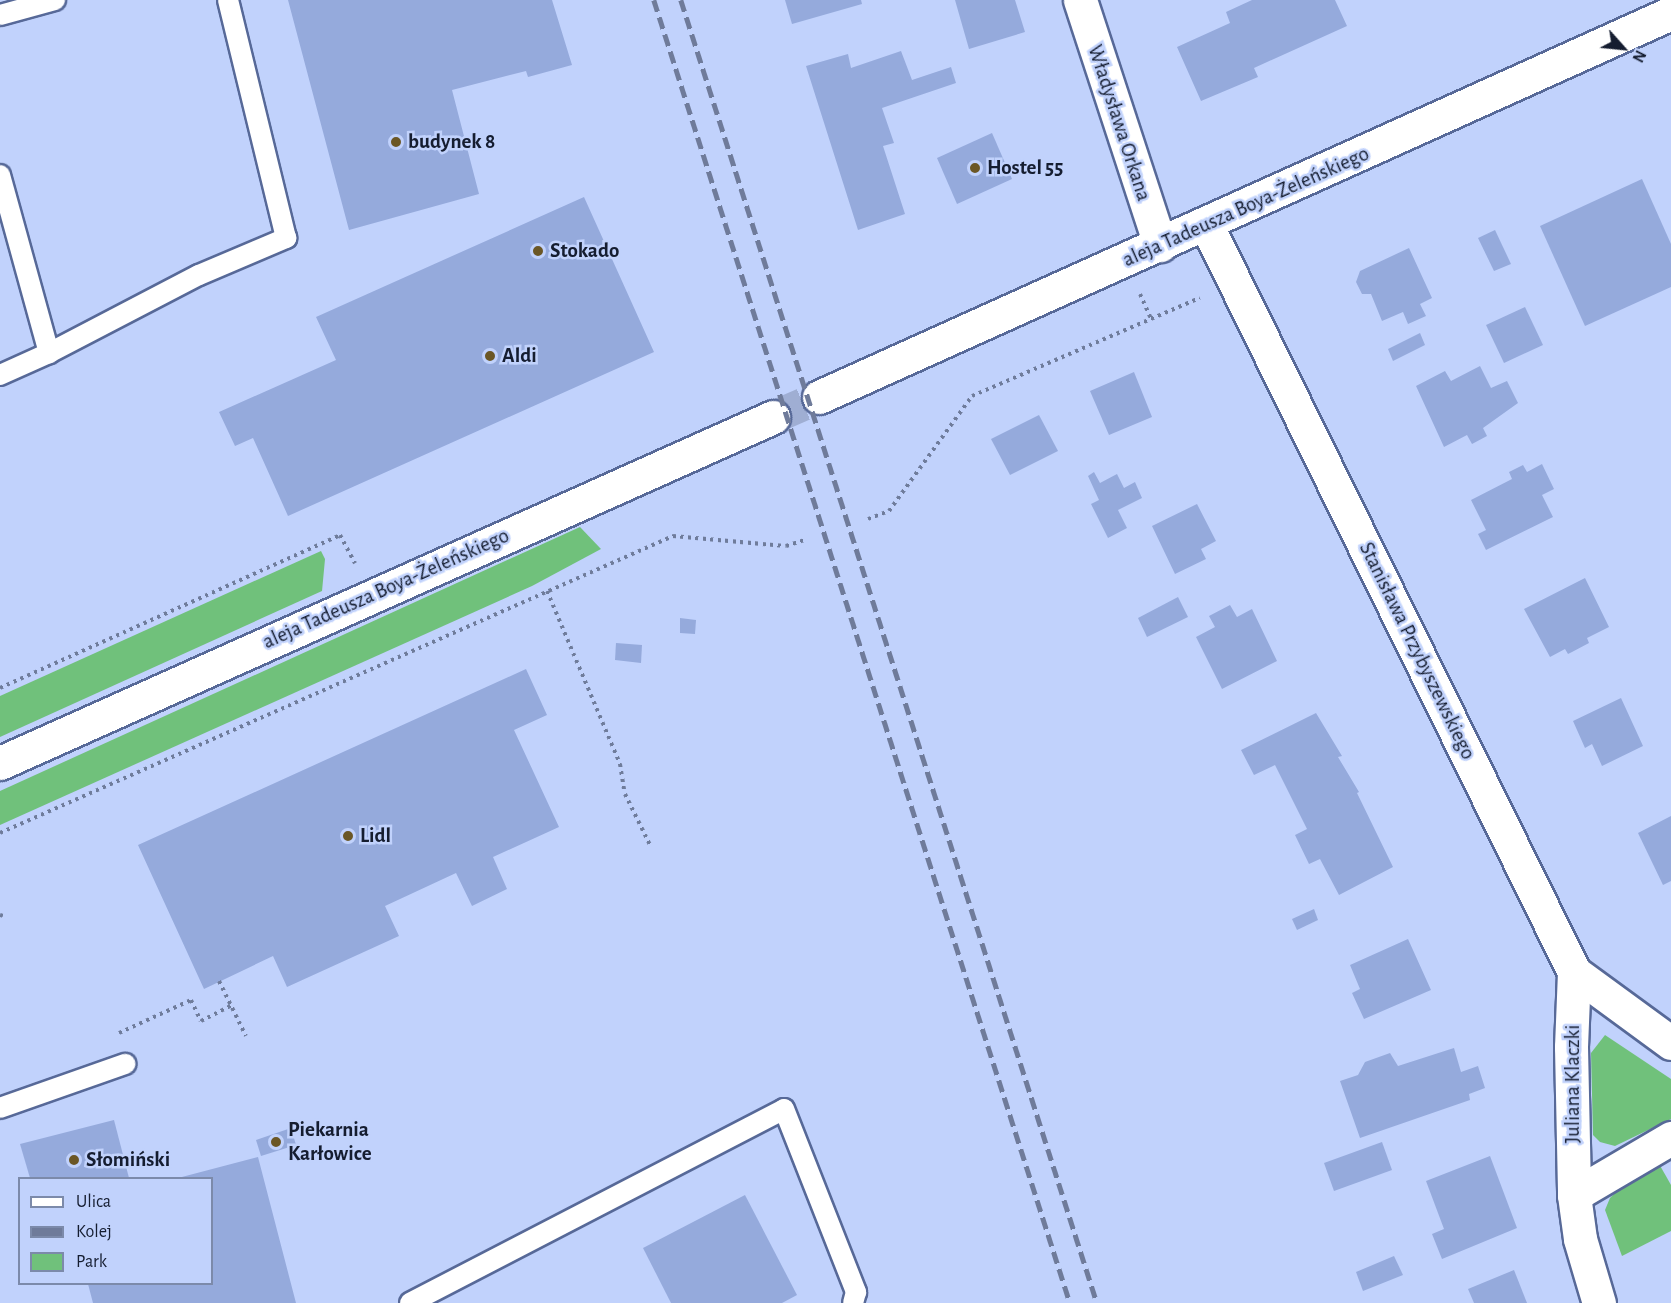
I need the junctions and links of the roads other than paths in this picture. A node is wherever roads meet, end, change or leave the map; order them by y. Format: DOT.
graph roads {
  1 [pos="55,0"];
  2 [pos="228,0"];
  3 [pos="1080,0"];
  4 [pos="1671,14"];
  5 [pos="0,15"];
  6 [pos="0,175"];
  7 [pos="1206,224"];
  8 [pos="1160,245"];
  9 [pos="49,353"];
  10 [pos="0,375"];
  11 [pos="819,397"];
  12 [pos="773,417"];
  13 [pos="0,763"];
  14 [pos="1574,972"];
  15 [pos="1671,1043"];
  16 [pos="125,1064"];
  17 [pos="0,1108"];
  18 [pos="1671,1138"];
  19 [pos="1574,1195"];
  20 [pos="410,1303"];
  21 [pos="853,1303"];
  22 [pos="1599,1303"];
  1 -- 5 [label="lane"];
  2 -- 9 [label="lane"];
  3 -- 8 [label="street, Władysława Orkana"];
  4 -- 7 [label="street, aleja Tadeusza Boya-Żeleńskiego"];
  6 -- 9 [label="lane"];
  7 -- 8 [label="street, aleja Tadeusza Boya-Żeleńskiego"];
  7 -- 14 [label="street, Stanisława Przybyszewskiego"];
  8 -- 11 [label="street, aleja Tadeusza Boya-Żeleńskiego"];
  9 -- 10 [label="lane"];
  12 -- 13 [label="street, aleja Tadeusza Boya-Żeleńskiego"];
  14 -- 15 [label="street, Stanisława Przybyszewskiego"];
  14 -- 19 [label="street, Juliana Klaczki"];
  16 -- 17 [label="lane"];
  18 -- 19 [label="street"];
  19 -- 22 [label="street, Juliana Klaczki"];
  20 -- 21 [label="lane"];
}
